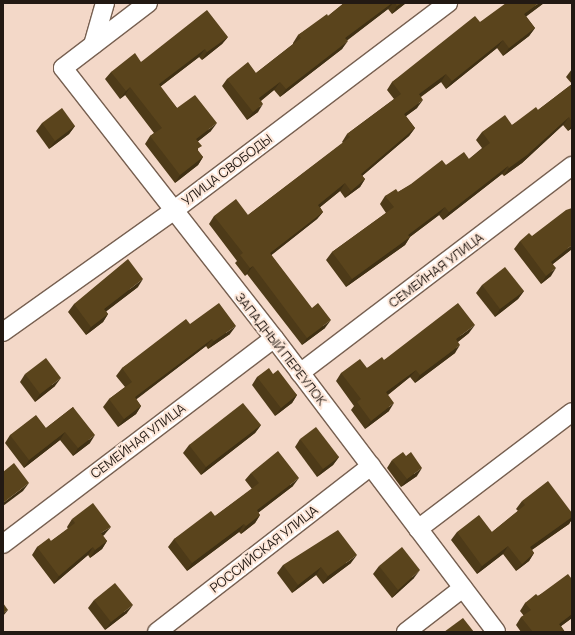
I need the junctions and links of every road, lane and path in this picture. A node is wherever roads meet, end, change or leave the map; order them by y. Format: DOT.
graph roads {
  1 [pos="105,3"];
  2 [pos="148,3"];
  3 [pos="448,3"];
  4 [pos="92,45"];
  5 [pos="572,166"];
  6 [pos="173,211"];
  7 [pos="3,332"];
  8 [pos="274,338"];
  9 [pos="300,373"];
  10 [pos="572,412"];
  11 [pos="371,466"];
  12 [pos="418,529"];
  13 [pos="3,544"];
  14 [pos="463,588"];
  15 [pos="157,632"];
  16 [pos="406,632"];
  17 [pos="496,632"];
  1 -- 4 [label="street"];
  2 -- 4 [label="street"];
  3 -- 6 [label="street, УЛИЦА СВОБОДЫ"];
  4 -- 6 [label="street, ЗАПАДНЫЙ ПЕРЕУЛОК"];
  5 -- 9 [label="street, СЕМЕЙНАЯ УЛИЦА"];
  6 -- 7 [label="street, УЛИЦА СВОБОДЫ"];
  6 -- 8 [label="street, ЗАПАДНЫЙ ПЕРЕУЛОК"];
  8 -- 9 [label="street, ЗАПАДНЫЙ ПЕРЕУЛОК"];
  8 -- 13 [label="street, СЕМЕЙНАЯ УЛИЦА"];
  9 -- 11 [label="street, ЗАПАДНЫЙ ПЕРЕУЛОК"];
  10 -- 12 [label="street"];
  11 -- 12 [label="street, ЗАПАДНЫЙ ПЕРЕУЛОК"];
  11 -- 15 [label="street, РОССИЙСКАЯ УЛИЦА"];
  12 -- 14 [label="street, ЗАПАДНЫЙ ПЕРЕУЛОК"];
  14 -- 16 [label="street"];
  14 -- 17 [label="street, ЗАПАДНЫЙ ПЕРЕУЛОК"];
}
